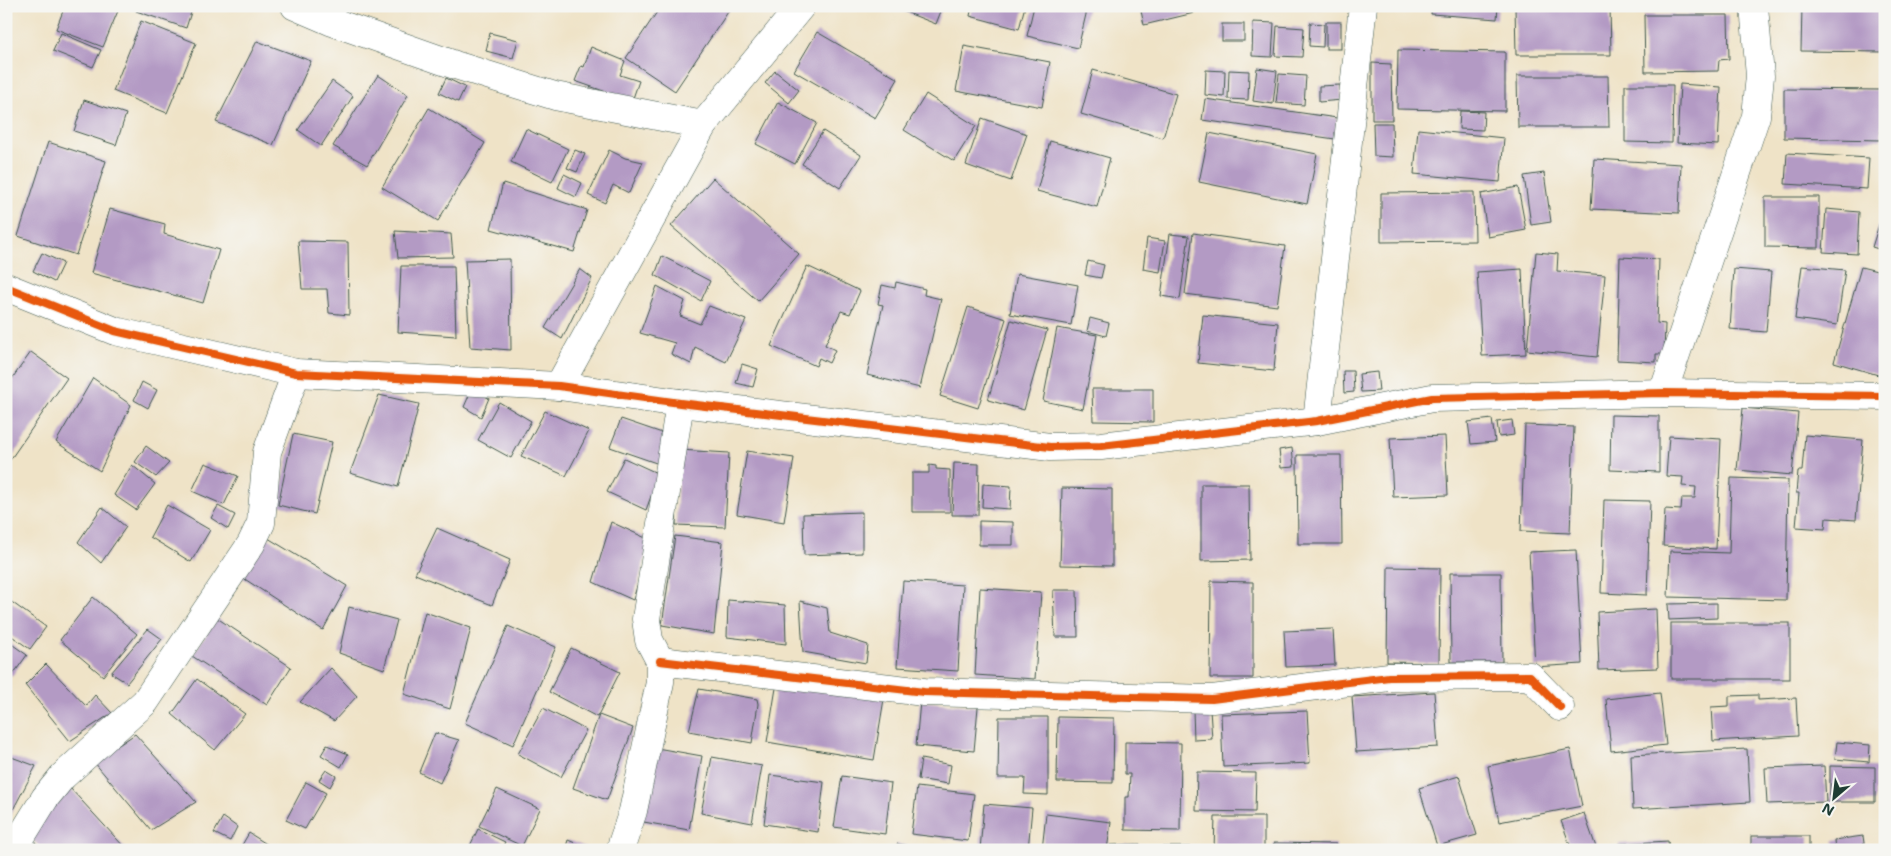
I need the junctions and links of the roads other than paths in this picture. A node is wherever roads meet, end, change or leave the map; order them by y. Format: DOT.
graph roads {
  1 [pos="295,6"];
  2 [pos="801,6"];
  3 [pos="1363,6"];
  4 [pos="1754,6"];
  5 [pos="703,125"];
  6 [pos="6,287"];
  7 [pos="296,373"];
  8 [pos="559,386"];
  9 [pos="1663,393"];
  10 [pos="1885,396"];
  11 [pos="680,403"];
  12 [pos="1317,421"];
  13 [pos="660,661"];
  14 [pos="1560,707"];
  15 [pos="13,850"];
  16 [pos="620,850"];
  1 -- 5 [label="street"];
  2 -- 5 [label="street"];
  3 -- 12 [label="street"];
  4 -- 9 [label="street"];
  5 -- 8 [label="street"];
  6 -- 7 [label="street"];
  7 -- 8 [label="street"];
  7 -- 15 [label="street"];
  8 -- 11 [label="street"];
  9 -- 10 [label="street"];
  9 -- 12 [label="street"];
  11 -- 12 [label="street"];
  11 -- 13 [label="street"];
  13 -- 14 [label="street"];
  13 -- 16 [label="street"];
}
